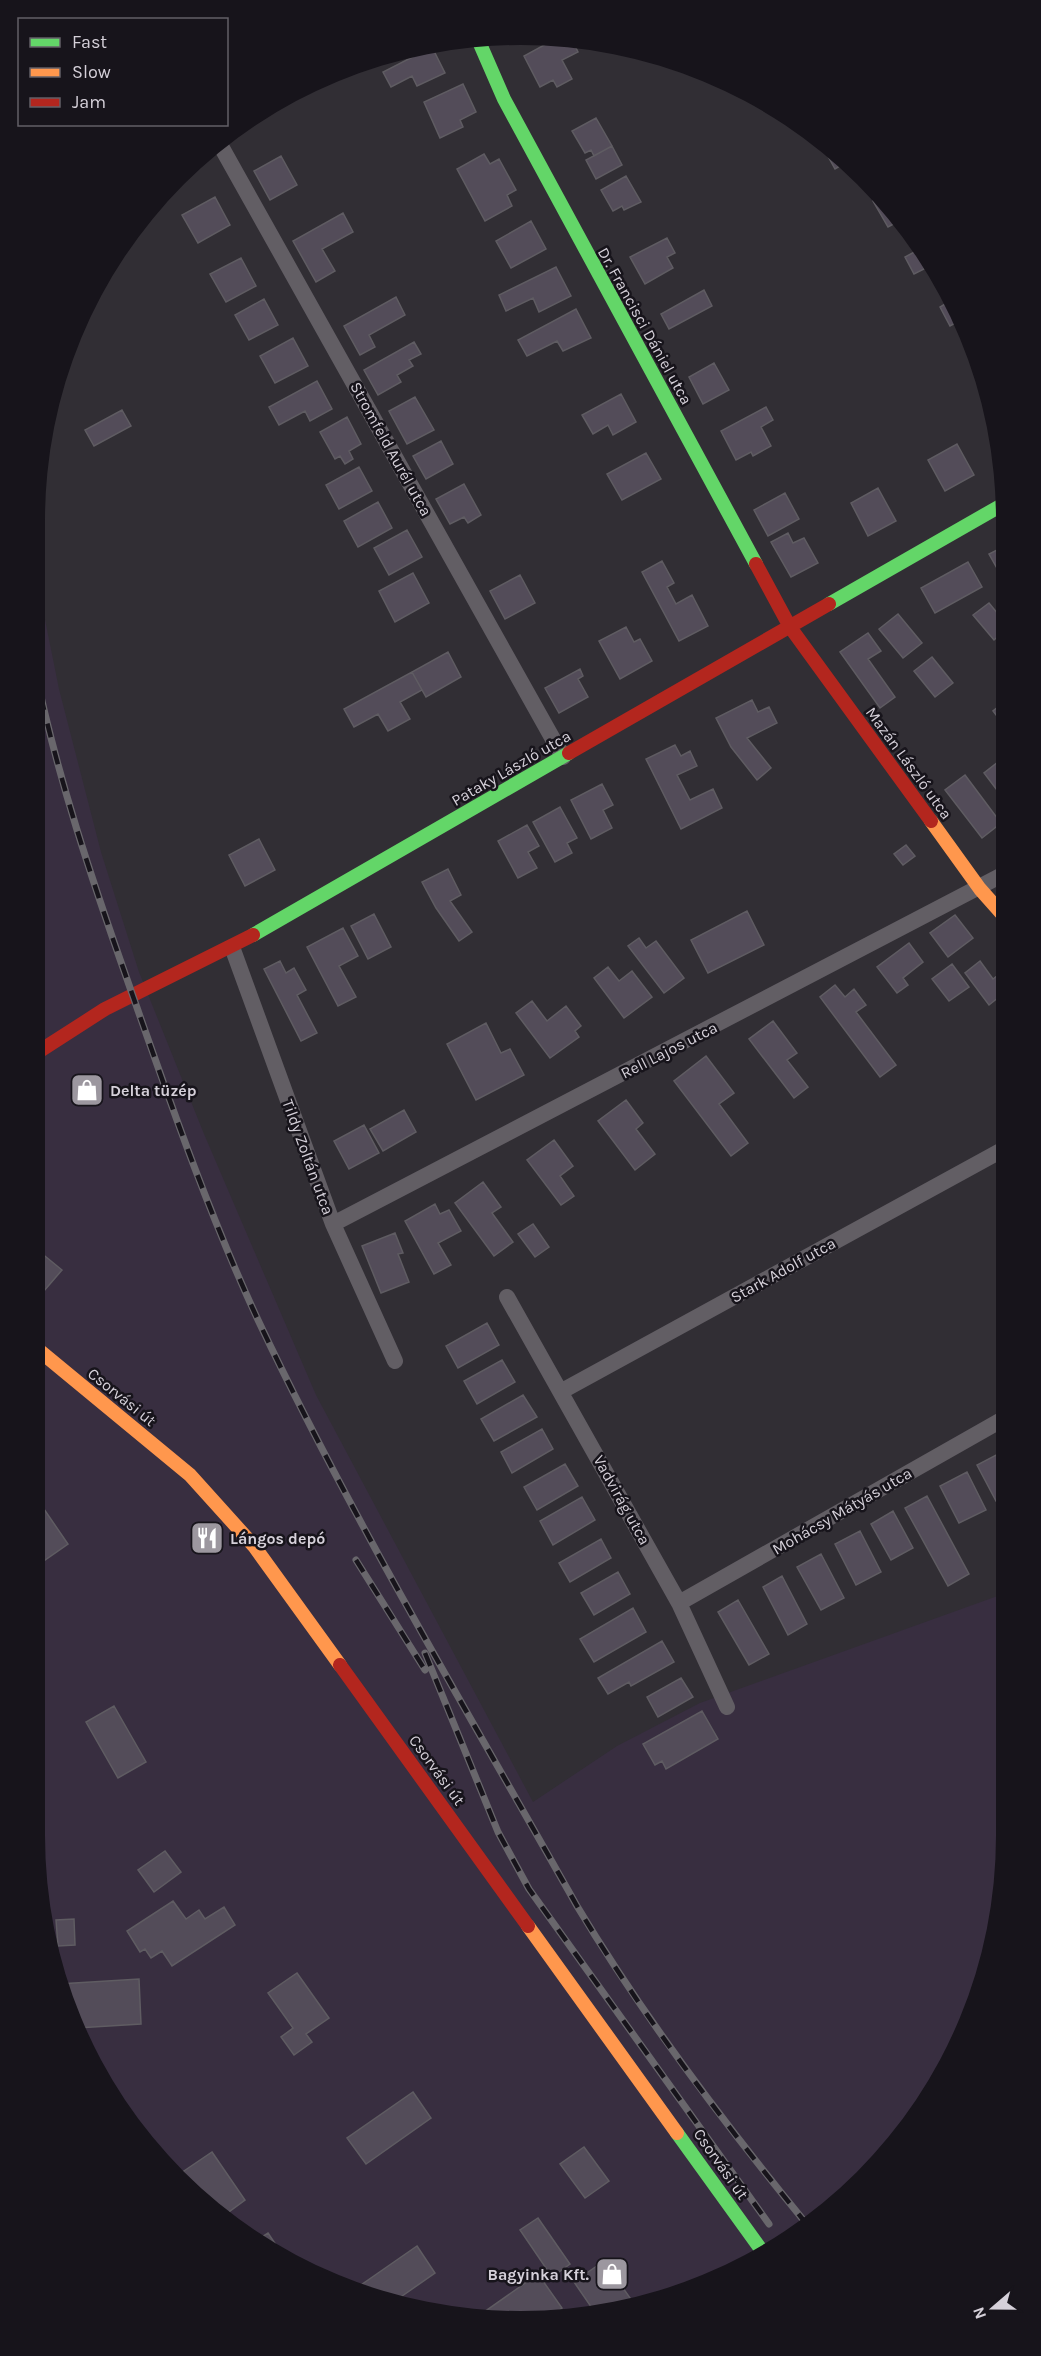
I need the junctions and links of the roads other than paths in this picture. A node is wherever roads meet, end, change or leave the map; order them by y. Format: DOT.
graph roads {
  1 [pos="481,47"];
  2 [pos="223,150"];
  3 [pos="996,510"];
  4 [pos="790,627"];
  5 [pos="563,757"];
  6 [pos="996,879"];
  7 [pos="981,889"];
  8 [pos="996,907"];
  9 [pos="232,948"];
  10 [pos="45,1046"];
  11 [pos="996,1153"];
  12 [pos="333,1224"];
  13 [pos="507,1297"];
  14 [pos="45,1356"];
  15 [pos="395,1361"];
  16 [pos="562,1391"];
  17 [pos="996,1423"];
  18 [pos="679,1603"];
  19 [pos="727,1707"];
  20 [pos="758,2247"];
  1 -- 4 [label="street, Dr. Francisci Dániel utca"];
  2 -- 5 [label="street, Stromfeld Aurél utca"];
  3 -- 4 [label="street, Pataky László utca"];
  4 -- 5 [label="street, Pataky László utca"];
  4 -- 7 [label="street, Mazán László utca"];
  5 -- 9 [label="street, Pataky László utca"];
  6 -- 7 [label="street, Rell Lajos utca"];
  7 -- 8 [label="street, Mazán László utca"];
  7 -- 12 [label="street, Rell Lajos utca"];
  9 -- 10 [label="street, Pataky László utca"];
  9 -- 12 [label="street, Tildy Zoltán utca"];
  11 -- 16 [label="street, Stark Adolf utca"];
  12 -- 15 [label="street, Tildy Zoltán utca"];
  13 -- 16 [label="street, Vadvirág utca"];
  14 -- 20 [label="street, Csorvási út"];
  16 -- 18 [label="street, Vadvirág utca"];
  17 -- 18 [label="street, Mohácsy Mátyás utca"];
  18 -- 19 [label="street, Vadvirág utca"];
}
